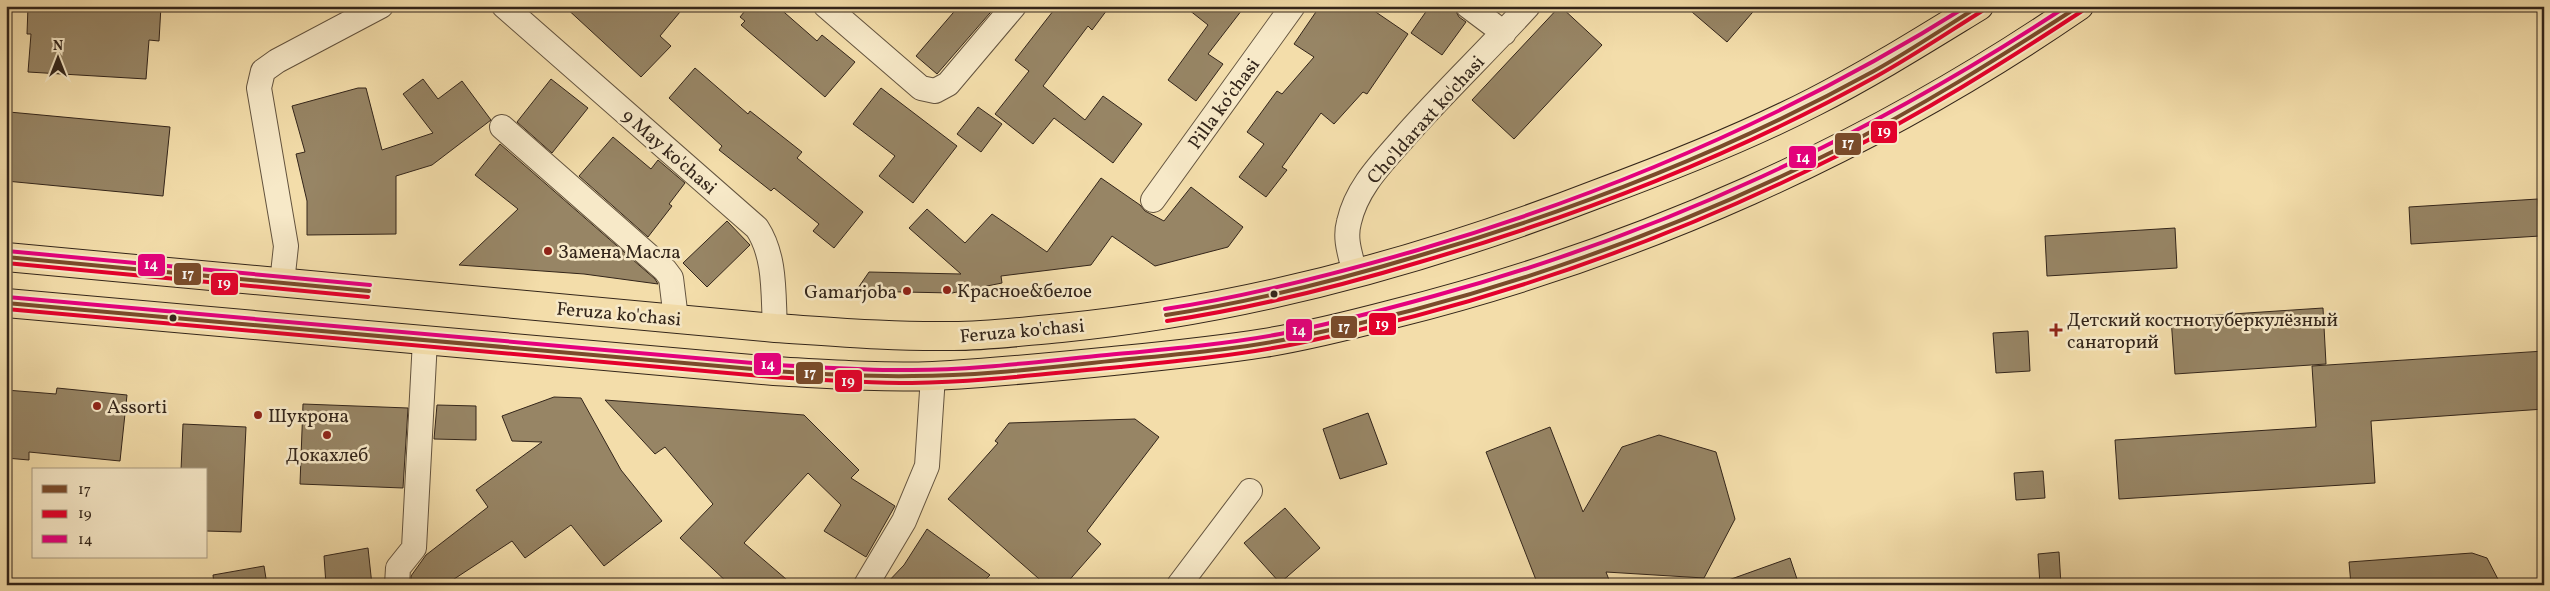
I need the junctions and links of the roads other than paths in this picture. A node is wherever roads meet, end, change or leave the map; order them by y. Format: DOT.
graph roads {
  1 [pos="381,6"];
  2 [pos="504,6"];
  3 [pos="826,6"];
  4 [pos="1014,6"];
  5 [pos="1293,6"];
  6 [pos="1468,6"];
  7 [pos="1528,6"];
  8 [pos="1979,6"];
  9 [pos="2079,6"];
  10 [pos="1504,33"];
  11 [pos="502,127"];
  12 [pos="1153,200"];
  13 [pos="6,257"];
  14 [pos="1356,274"];
  15 [pos="282,283"];
  16 [pos="492,302"];
  17 [pos="6,303"];
  18 [pos="676,319"];
  19 [pos="775,328"];
  20 [pos="425,340"];
  21 [pos="491,346"];
  22 [pos="933,376"];
  23 [pos="1250,492"];
  24 [pos="397,585"];
  25 [pos="866,585"];
  26 [pos="1179,585"];
  1 -- 15 [label="street"];
  2 -- 19 [label="street, 9 May ko'chasi"];
  3 -- 4 [label="street"];
  5 -- 12 [label="street, Pilla ko‘chasi"];
  6 -- 10 [label="street"];
  7 -- 10 [label="street, Cho'ldaraxt ko'chasi"];
  8 -- 14 [label="main road, Feruza ko'chasi"];
  9 -- 22 [label="main road, Feruza ko'chasi"];
  10 -- 14 [label="street, Cho'ldaraxt ko'chasi"];
  11 -- 18 [label="street"];
  13 -- 15 [label="main road, Feruza ko'chasi"];
  14 -- 19 [label="main road, Feruza ko'chasi"];
  15 -- 16 [label="main road, Feruza ko'chasi"];
  16 -- 18 [label="main road, Feruza ko'chasi"];
  16 -- 21 [label="main road"];
  17 -- 20 [label="main road, Feruza ko'chasi"];
  18 -- 19 [label="main road, Feruza ko'chasi"];
  20 -- 21 [label="main road, Feruza ko'chasi"];
  20 -- 24 [label="street"];
  21 -- 22 [label="main road, Feruza ko'chasi"];
  22 -- 25 [label="street"];
  23 -- 26 [label="street"];
}
